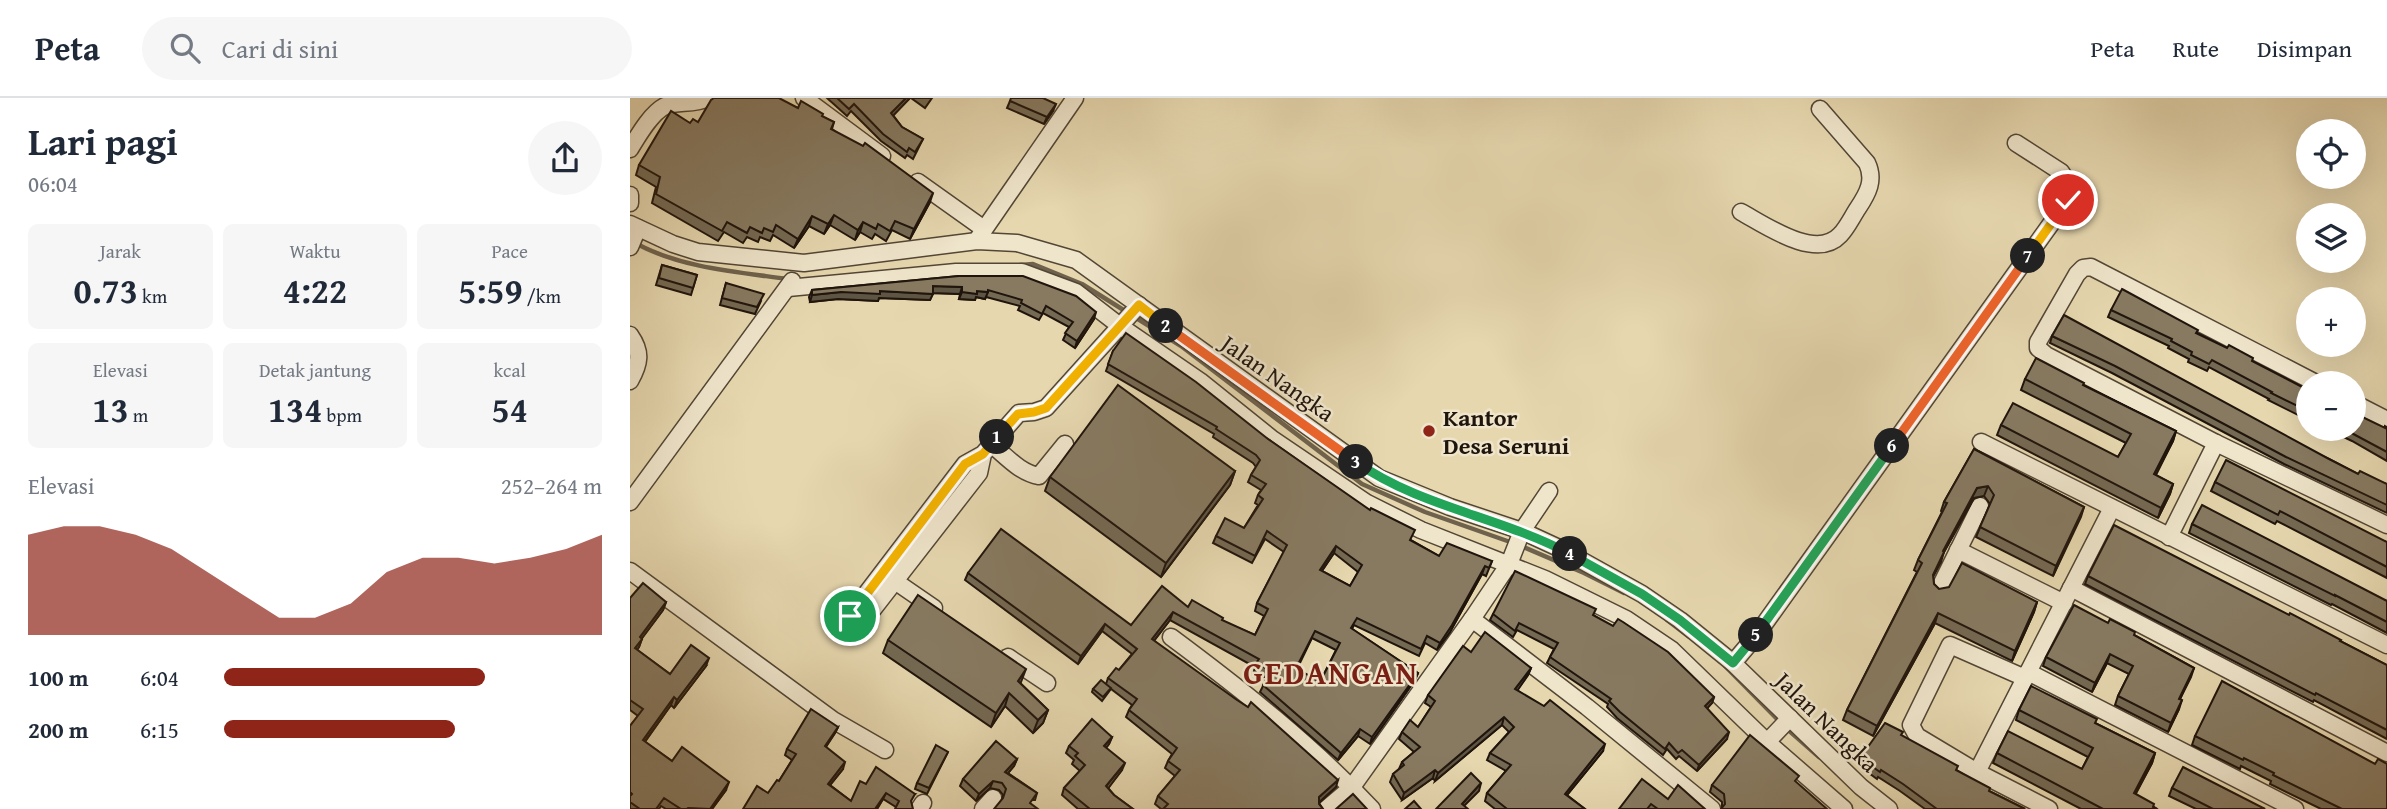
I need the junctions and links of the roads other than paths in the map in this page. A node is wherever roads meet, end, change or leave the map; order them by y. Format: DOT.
graph roads {
  1 [pos="708,98"];
  2 [pos="804,98"];
  3 [pos="1075,98"];
  4 [pos="1820,109"];
  5 [pos="2016,143"];
  6 [pos="630,149"];
  7 [pos="630,195"];
  8 [pos="630,203"];
  9 [pos="1741,212"];
  10 [pos="633,234"];
  11 [pos="981,235"];
  12 [pos="795,276"];
  13 [pos="1138,307"];
  14 [pos="1121,324"];
  15 [pos="630,335"];
  16 [pos="2296,373"];
  17 [pos="630,381"];
  18 [pos="2366,409"];
  19 [pos="2387,420"];
  20 [pos="1981,442"];
  21 [pos="2216,443"];
  22 [pos="1065,444"];
  23 [pos="987,449"];
  24 [pos="1549,491"];
  25 [pos="630,502"];
  26 [pos="1980,506"];
  27 [pos="2112,508"];
  28 [pos="2387,525"];
  29 [pos="2169,537"];
  30 [pos="1515,549"];
  31 [pos="1958,550"];
  32 [pos="630,571"];
  33 [pos="1939,589"];
  34 [pos="2068,596"];
  35 [pos="949,617"];
  36 [pos="1472,620"];
  37 [pos="1171,637"];
  38 [pos="2387,645"];
  39 [pos="992,646"];
  40 [pos="1733,663"];
  41 [pos="2027,675"];
  42 [pos="1047,683"];
  43 [pos="1788,721"];
  44 [pos="1768,740"];
  45 [pos="885,750"];
  46 [pos="2387,753"];
  47 [pos="1977,772"];
  48 [pos="1352,787"];
  49 [pos="1325,809"];
  50 [pos="1372,809"];
  51 [pos="1713,809"];
  52 [pos="1844,809"];
  53 [pos="1889,809"];
  54 [pos="2049,809"];
  55 [pos="2295,809"];
  1 -- 6 [label="street"];
  2 -- 11 [label="street"];
  3 -- 11 [label="street"];
  4 -- 9 [label="street"];
  5 -- 40 [label="street"];
  7 -- 8 [label="street"];
  10 -- 12 [label="street"];
  11 -- 12 [label="street, Jalan Nangka"];
  11 -- 13 [label="street, Jalan Nangka"];
  12 -- 14 [label="street"];
  12 -- 25 [label="street"];
  13 -- 14 [label="street"];
  13 -- 30 [label="street, Jalan Nangka"];
  14 -- 23 [label="street"];
  14 -- 30 [label="street"];
  15 -- 17 [label="street"];
  16 -- 21 [label="street"];
  18 -- 19 [label="street"];
  20 -- 27 [label="street"];
  21 -- 28 [label="street"];
  21 -- 29 [label="street"];
  22 -- 23 [label="street"];
  23 -- 35 [label="street"];
  24 -- 30 [label="street"];
  26 -- 31 [label="street"];
  27 -- 29 [label="street"];
  27 -- 34 [label="street"];
  29 -- 38 [label="street"];
  30 -- 36 [label="street"];
  30 -- 40 [label="street, Jalan Nangka"];
  30 -- 44 [label="street"];
  31 -- 33 [label="street"];
  31 -- 34 [label="street"];
  32 -- 45 [label="street"];
  34 -- 41 [label="street"];
  34 -- 46 [label="street"];
  36 -- 48 [label="street"];
  36 -- 51 [label="street"];
  37 -- 48 [label="street"];
  39 -- 42 [label="street"];
  40 -- 43 [label="street, Jalan Nangka"];
  41 -- 47 [label="street"];
  41 -- 47 [label="street"];
  41 -- 55 [label="street"];
  43 -- 44 [label="street"];
  43 -- 53 [label="street, Jalan Nangka"];
  44 -- 52 [label="street"];
  47 -- 54 [label="street"];
  48 -- 49 [label="street"];
  48 -- 50 [label="street"];
}
